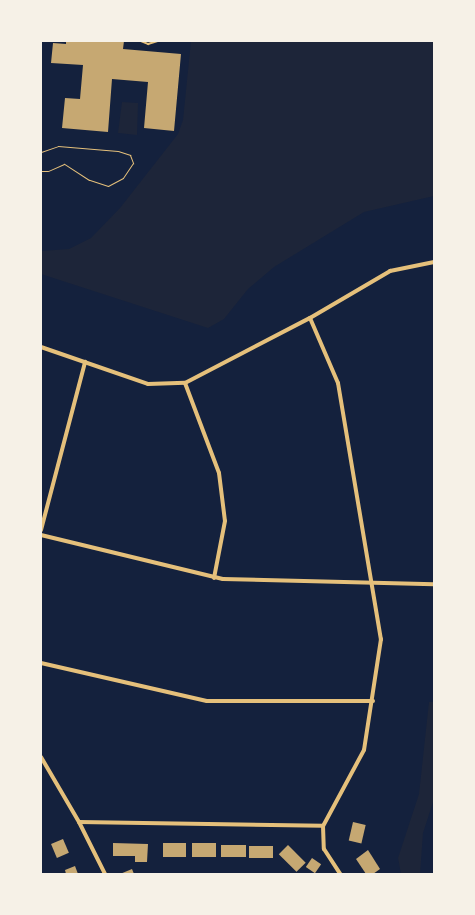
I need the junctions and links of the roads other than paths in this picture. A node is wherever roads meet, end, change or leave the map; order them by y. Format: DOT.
graph roads {
  1 [pos="141,41"];
  2 [pos="158,41"];
  3 [pos="434,262"];
  4 [pos="310,318"];
  5 [pos="41,347"];
  6 [pos="85,362"];
  7 [pos="185,383"];
  8 [pos="41,530"];
  9 [pos="41,535"];
  10 [pos="214,578"];
  11 [pos="371,582"];
  12 [pos="434,584"];
  13 [pos="41,663"];
  14 [pos="373,701"];
  15 [pos="41,757"];
  16 [pos="80,822"];
  17 [pos="323,826"];
  18 [pos="105,874"];
  19 [pos="340,874"];
  1 -- 2 [label="lane"];
  3 -- 4 [label="street"];
  4 -- 7 [label="street"];
  4 -- 11 [label="street"];
  5 -- 6 [label="street"];
  6 -- 7 [label="street"];
  6 -- 8 [label="street"];
  7 -- 10 [label="street"];
  9 -- 10 [label="street"];
  10 -- 11 [label="street"];
  11 -- 12 [label="street"];
  11 -- 14 [label="street"];
  13 -- 14 [label="street"];
  14 -- 17 [label="street"];
  15 -- 16 [label="street"];
  16 -- 17 [label="street"];
  16 -- 18 [label="street"];
  17 -- 19 [label="street"];
}
